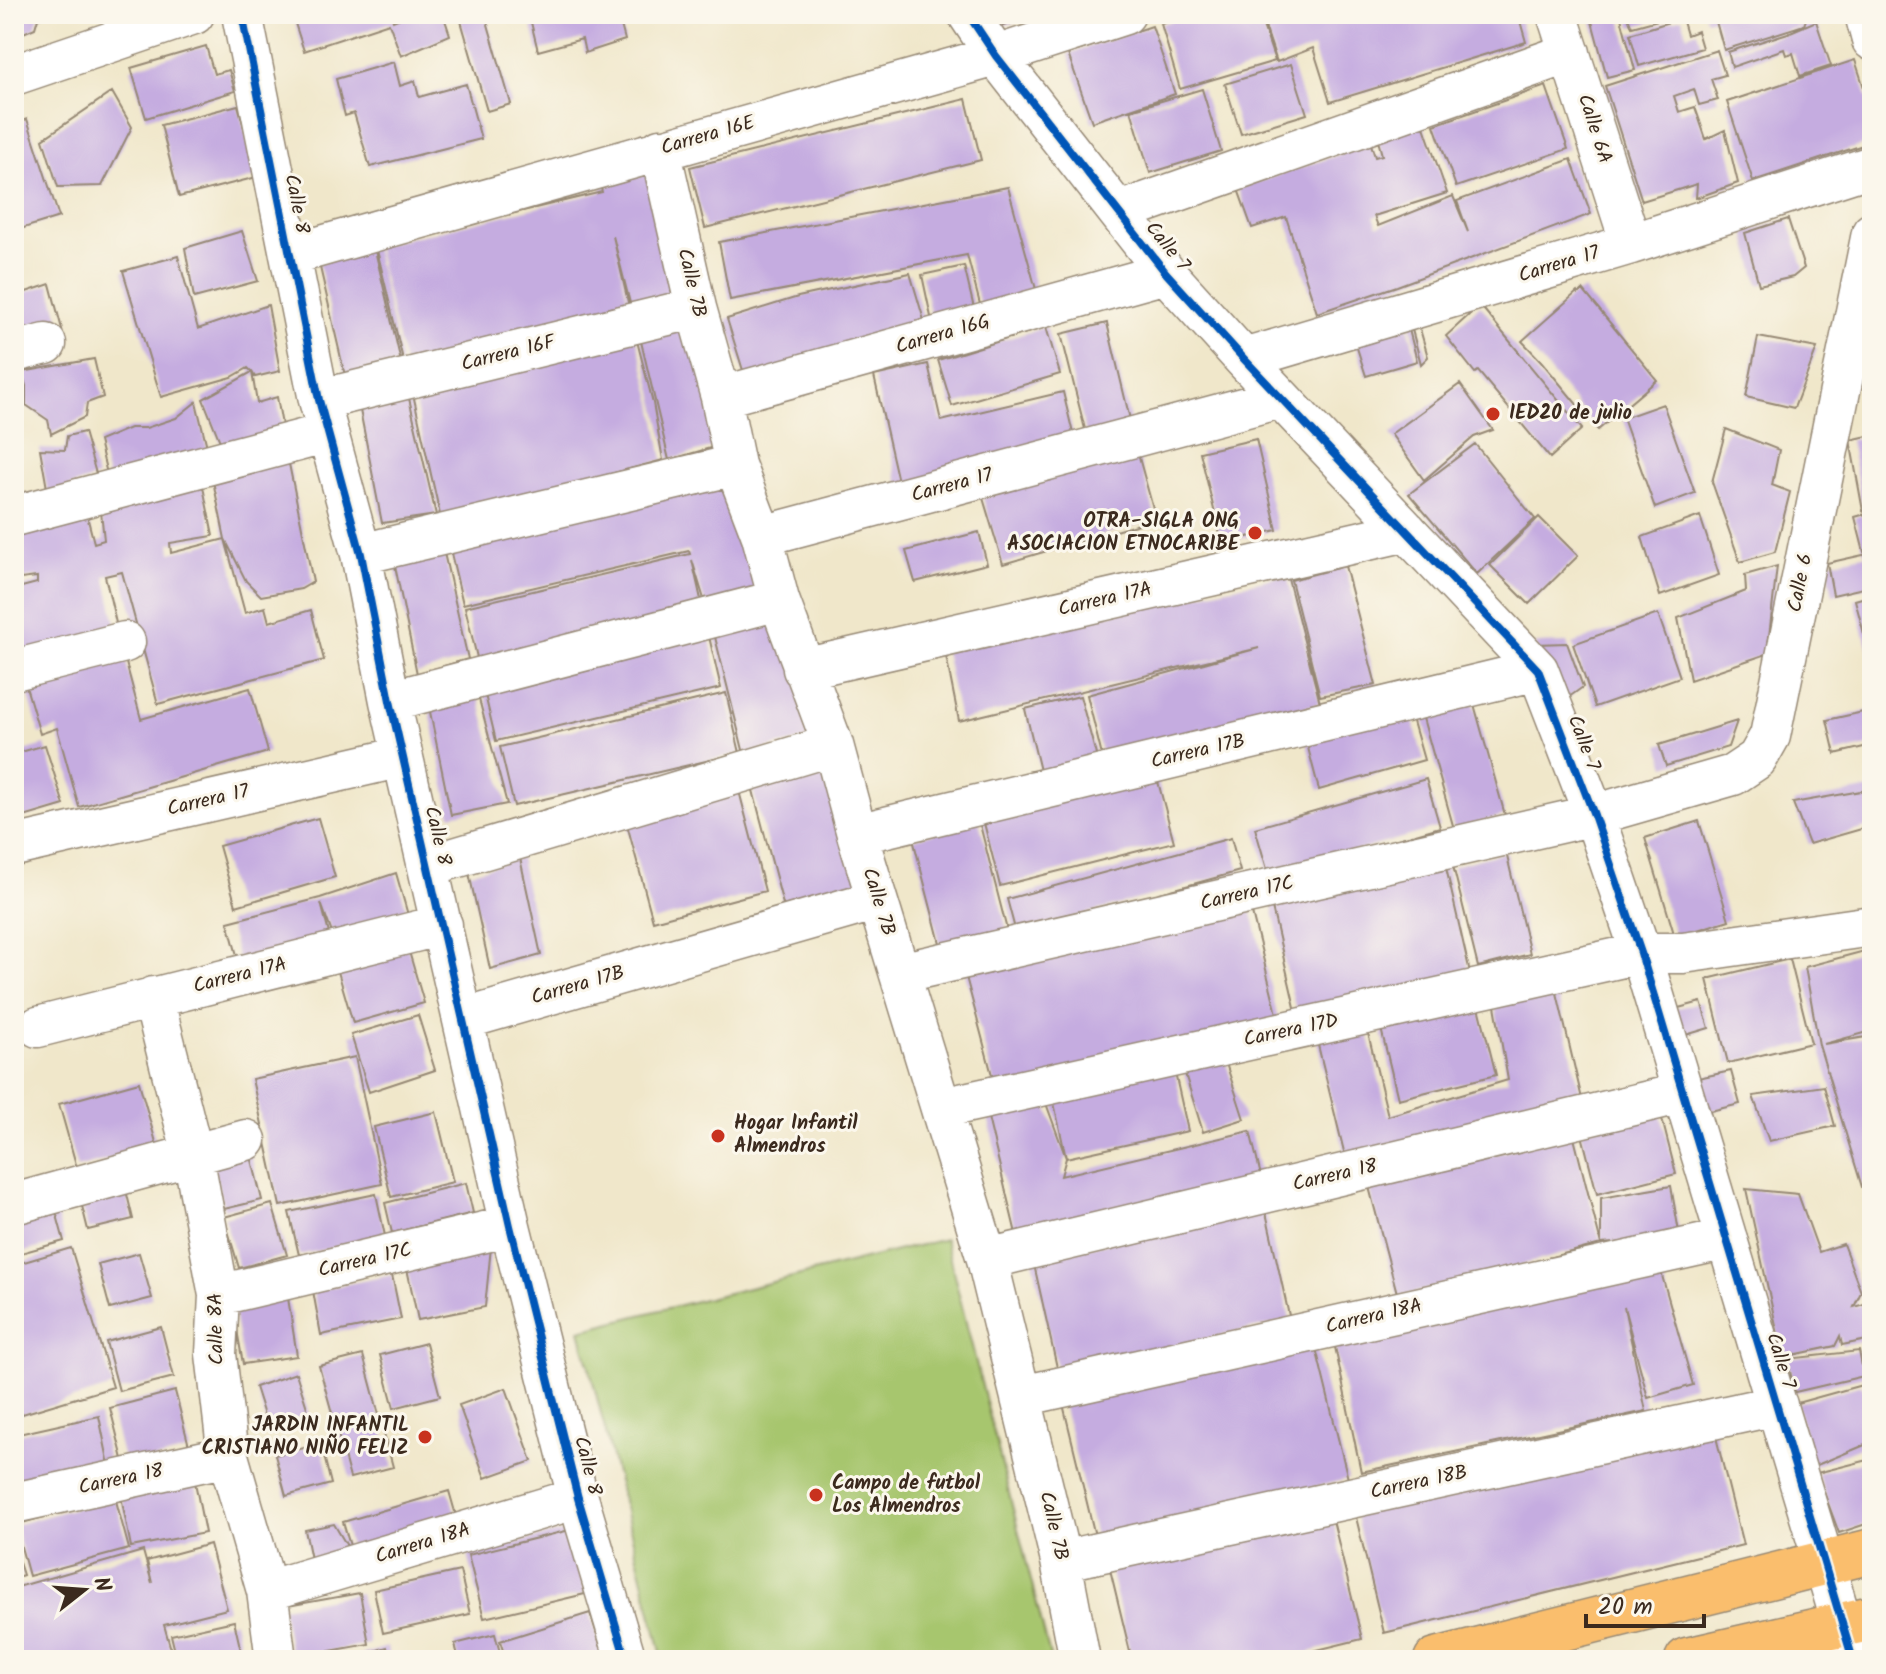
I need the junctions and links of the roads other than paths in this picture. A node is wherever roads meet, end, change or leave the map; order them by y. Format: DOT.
graph roads {
  1 [pos="194,14"];
  2 [pos="242,14"];
  3 [pos="968,14"];
  4 [pos="1125,14"];
  5 [pos="1557,14"];
  6 [pos="1865,14"];
  7 [pos="1872,40"];
  8 [pos="1570,53"];
  9 [pos="996,56"];
  10 [pos="14,75"];
  11 [pos="660,149"];
  12 [pos="1872,166"];
  13 [pos="1119,212"];
  14 [pos="1872,233"];
  15 [pos="1631,244"];
  16 [pos="290,255"];
  17 [pos="1166,273"];
  18 [pos="696,308"];
  19 [pos="1244,359"];
  20 [pos="721,397"];
  21 [pos="1280,398"];
  22 [pos="324,416"];
  23 [pos="735,465"];
  24 [pos="14,516"];
  25 [pos="1407,531"];
  26 [pos="762,536"];
  27 [pos="361,554"];
  28 [pos="779,600"];
  29 [pos="125,642"];
  30 [pos="16,664"];
  31 [pos="803,669"];
  32 [pos="1538,670"];
  33 [pos="390,701"];
  34 [pos="833,745"];
  35 [pos="402,757"];
  36 [pos="1594,815"];
  37 [pos="857,834"];
  38 [pos="14,846"];
  39 [pos="428,866"];
  40 [pos="877,900"];
  41 [pos="442,925"];
  42 [pos="1872,926"];
  43 [pos="1641,953"];
  44 [pos="900,973"];
  45 [pos="153,997"];
  46 [pos="464,1019"];
  47 [pos="38,1027"];
  48 [pos="1683,1093"];
  49 [pos="942,1108"];
  50 [pos="246,1140"];
  51 [pos="193,1155"];
  52 [pos="14,1204"];
  53 [pos="510,1226"];
  54 [pos="1727,1239"];
  55 [pos="987,1259"];
  56 [pos="219,1295"];
  57 [pos="1022,1396"];
  58 [pos="1777,1405"];
  59 [pos="228,1456"];
  60 [pos="578,1498"];
  61 [pos="14,1503"];
  62 [pos="1872,1551"];
  63 [pos="1061,1561"];
  64 [pos="1824,1563"];
  65 [pos="267,1591"];
  66 [pos="1856,1634"];
  67 [pos="276,1660"];
  68 [pos="626,1660"];
  69 [pos="1080,1660"];
  70 [pos="1436,1660"];
  71 [pos="1687,1660"];
  1 -- 10 [label="street"];
  2 -- 16 [label="street, Calle 8"];
  3 -- 9 [label="street, Calle 7"];
  4 -- 9 [label="street, Carrera 16E"];
  5 -- 8 [label="street, Calle 6A"];
  6 -- 7 [label="street"];
  8 -- 13 [label="street"];
  8 -- 15 [label="street, Calle 6A"];
  9 -- 11 [label="street, Carrera 16E"];
  9 -- 13 [label="street, Calle 7"];
  11 -- 16 [label="street, Carrera 16E"];
  11 -- 18 [label="street, Calle 7B"];
  12 -- 15 [label="street, Carrera 17"];
  13 -- 17 [label="street, Calle 7"];
  14 -- 36 [label="street, Calle 6"];
  15 -- 19 [label="street, Carrera 17"];
  16 -- 22 [label="street, Calle 8"];
  17 -- 19 [label="street, Calle 7"];
  17 -- 20 [label="street, Carrera 16G"];
  18 -- 20 [label="street, Calle 7B"];
  18 -- 22 [label="street, Carrera 16F"];
  19 -- 21 [label="street, Calle 7"];
  20 -- 23 [label="street, Calle 7B"];
  21 -- 25 [label="street, Calle 7"];
  21 -- 26 [label="street, Carrera 17"];
  22 -- 24 [label="street, Carrera 16F"];
  22 -- 27 [label="street, Calle 8"];
  23 -- 26 [label="street, Calle 7B"];
  23 -- 27 [label="street"];
  25 -- 31 [label="street, Carrera 17A"];
  25 -- 32 [label="street, Calle 7"];
  26 -- 28 [label="street, Calle 7B"];
  27 -- 33 [label="street, Calle 8"];
  28 -- 31 [label="street, Calle 7B"];
  28 -- 33 [label="street"];
  29 -- 30 [label="street"];
  31 -- 34 [label="street, Calle 7B"];
  32 -- 36 [label="street, Calle 7"];
  32 -- 37 [label="street, Carrera 17B"];
  33 -- 35 [label="street, Calle 8"];
  34 -- 37 [label="street, Calle 7B"];
  34 -- 39 [label="street"];
  35 -- 38 [label="street, Carrera 17"];
  35 -- 39 [label="street, Calle 8"];
  36 -- 43 [label="street, Calle 7"];
  36 -- 44 [label="street, Carrera 17C"];
  37 -- 40 [label="street, Calle 7B"];
  39 -- 41 [label="street, Calle 8"];
  40 -- 44 [label="street, Calle 7B"];
  40 -- 46 [label="street, Carrera 17B"];
  41 -- 45 [label="street, Carrera 17A"];
  41 -- 46 [label="street, Calle 8"];
  42 -- 43 [label="street"];
  43 -- 48 [label="street, Calle 7"];
  43 -- 49 [label="street, Carrera 17D"];
  44 -- 49 [label="street, Calle 7B"];
  45 -- 47 [label="street, Carrera 17A"];
  45 -- 51 [label="street, Calle 8A"];
  46 -- 53 [label="street, Calle 8"];
  48 -- 54 [label="street, Calle 7"];
  48 -- 55 [label="street, Carrera 18"];
  49 -- 55 [label="street, Calle 7B"];
  50 -- 51 [label="street"];
  51 -- 52 [label="street"];
  51 -- 56 [label="street, Calle 8A"];
  53 -- 56 [label="street, Carrera 17C"];
  53 -- 60 [label="street, Calle 8"];
  54 -- 57 [label="street, Carrera 18A"];
  54 -- 58 [label="street, Calle 7"];
  55 -- 57 [label="street, Calle 7B"];
  56 -- 59 [label="street, Calle 8A"];
  57 -- 63 [label="street, Calle 7B"];
  58 -- 63 [label="street, Carrera 18B"];
  58 -- 64 [label="street, Calle 7"];
  59 -- 61 [label="street, Carrera 18"];
  59 -- 65 [label="street, Calle 8A"];
  60 -- 65 [label="street, Carrera 18A"];
  60 -- 68 [label="street, Calle 8"];
  62 -- 64 [label="main road"];
  63 -- 69 [label="street, Calle 7B"];
  64 -- 66 [label="street, Calle 7"];
  64 -- 70 [label="main road"];
  65 -- 67 [label="street, Calle 8A"];
  66 -- 71 [label="main road"];
}
